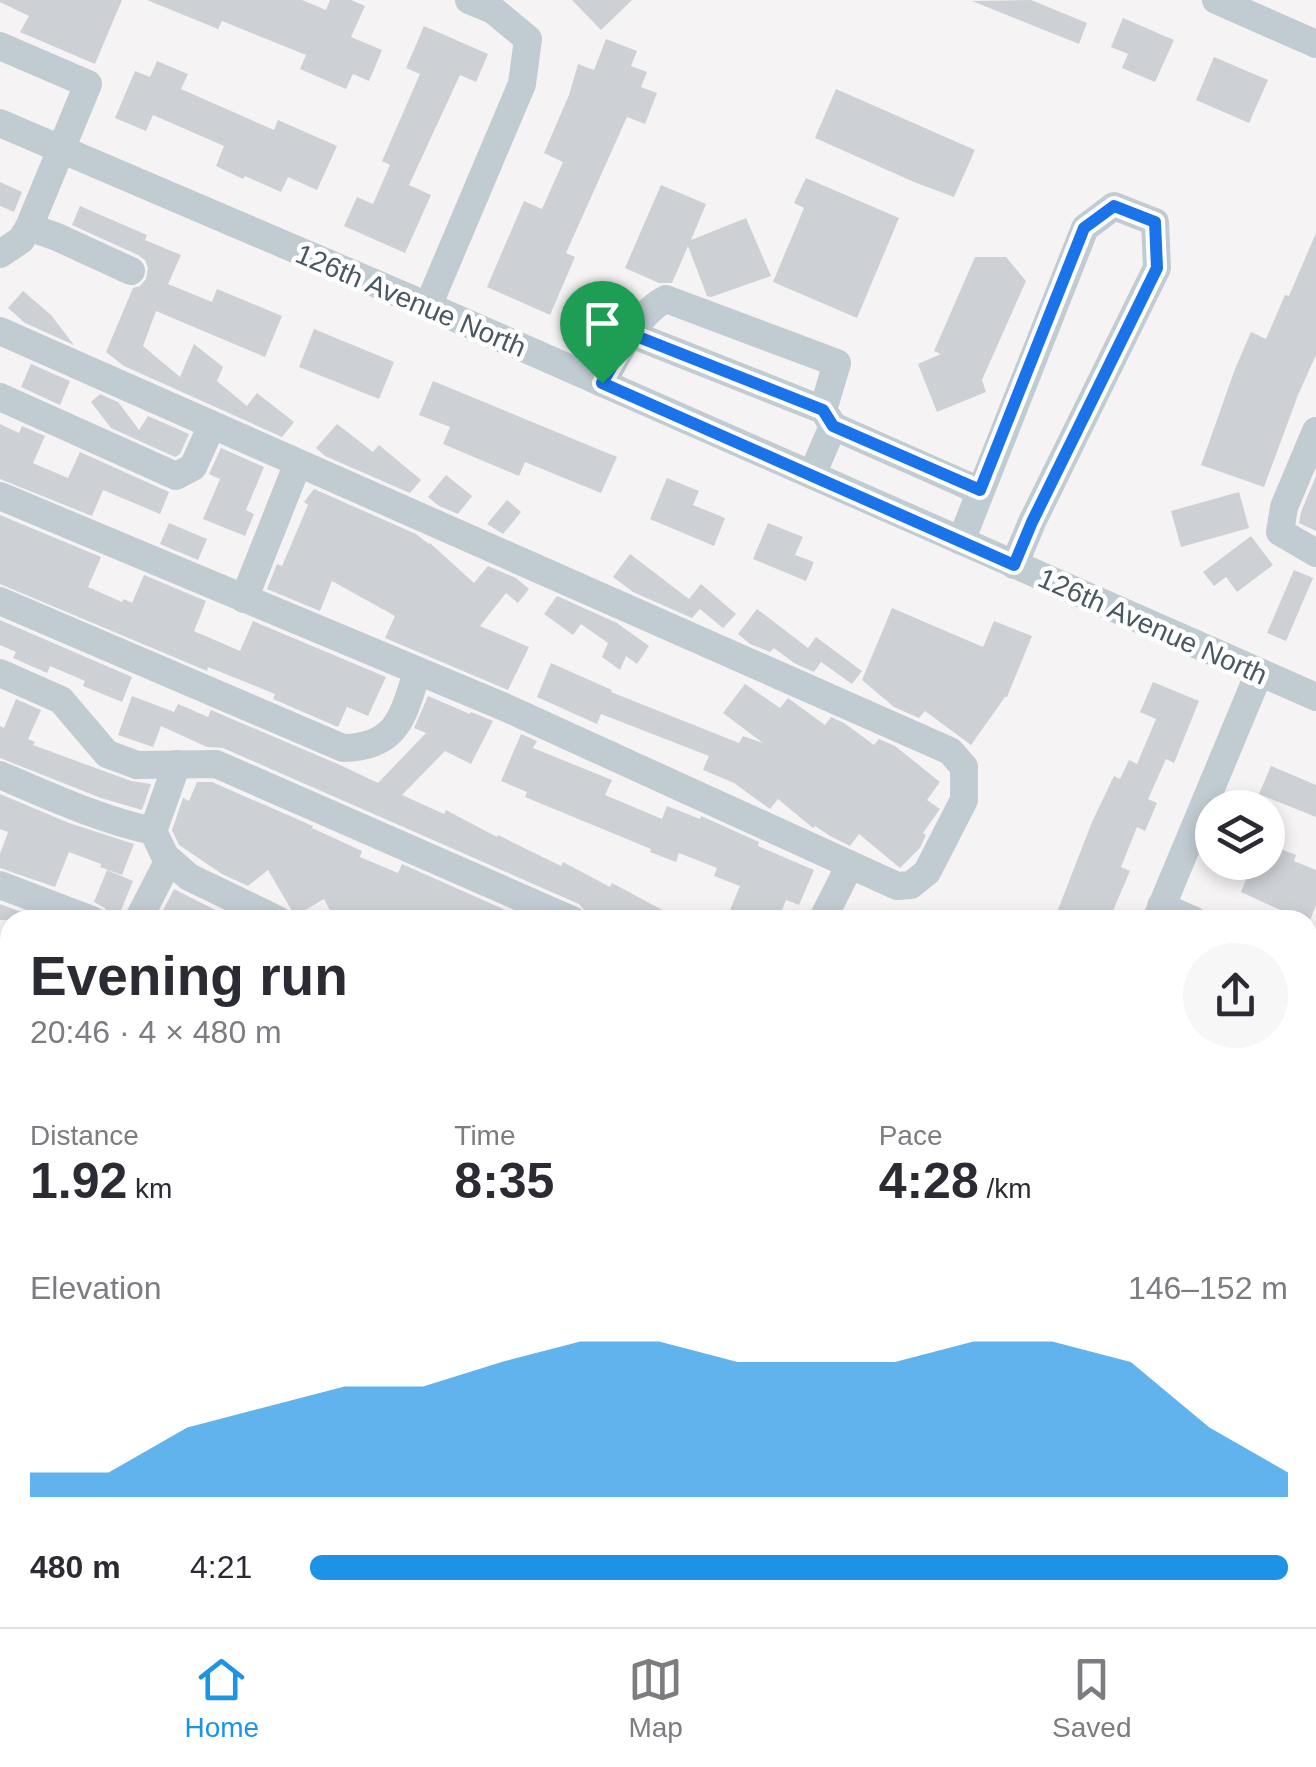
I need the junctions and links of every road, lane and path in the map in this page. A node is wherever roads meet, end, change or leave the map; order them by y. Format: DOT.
graph roads {
  1 [pos="469,0"];
  2 [pos="1216,0"];
  3 [pos="1316,44"];
  4 [pos="0,46"];
  5 [pos="0,123"];
  6 [pos="62,150"];
  7 [pos="29,228"];
  8 [pos="0,254"];
  9 [pos="131,271"];
  10 [pos="428,306"];
  11 [pos="0,331"];
  12 [pos="631,334"];
  13 [pos="602,383"];
  14 [pos="0,398"];
  15 [pos="828,418"];
  16 [pos="212,425"];
  17 [pos="1316,431"];
  18 [pos="298,463"];
  19 [pos="812,476"];
  20 [pos="980,490"];
  21 [pos="0,496"];
  22 [pos="961,541"];
  23 [pos="1316,553"];
  24 [pos="1014,565"];
  25 [pos="244,599"];
  26 [pos="0,601"];
  27 [pos="417,672"];
  28 [pos="1259,672"];
  29 [pos="0,674"];
  30 [pos="1316,697"];
  31 [pos="177,764"];
  32 [pos="0,775"];
  33 [pos="154,831"];
  34 [pos="169,860"];
  35 [pos="850,864"];
  36 [pos="0,885"];
  37 [pos="66,910"];
  38 [pos="143,910"];
  39 [pos="257,910"];
  40 [pos="549,910"];
  41 [pos="827,910"];
  42 [pos="1159,910"];
  1 -- 10 [label="street"];
  2 -- 3 [label="street"];
  4 -- 6 [label="street"];
  5 -- 6 [label="street, 126th Avenue North"];
  6 -- 7 [label="street"];
  6 -- 10 [label="street, 126th Avenue North"];
  7 -- 8 [label="street"];
  7 -- 9 [label="street"];
  10 -- 13 [label="street, 126th Avenue North"];
  11 -- 16 [label="street"];
  12 -- 13 [label="street"];
  12 -- 15 [label="street"];
  12 -- 15 [label="street"];
  13 -- 19 [label="street, 126th Avenue North"];
  14 -- 16 [label="street"];
  15 -- 19 [label="street"];
  15 -- 20 [label="street"];
  16 -- 18 [label="street"];
  17 -- 23 [label="street"];
  18 -- 25 [label="street"];
  18 -- 35 [label="street"];
  19 -- 22 [label="street, 126th Avenue North"];
  20 -- 22 [label="street"];
  20 -- 24 [label="street"];
  21 -- 25 [label="street"];
  22 -- 24 [label="street, 126th Avenue North"];
  24 -- 28 [label="street, 126th Avenue North"];
  25 -- 27 [label="street"];
  26 -- 27 [label="street"];
  27 -- 35 [label="street"];
  28 -- 30 [label="street, 126th Avenue North"];
  28 -- 42 [label="street"];
  29 -- 31 [label="street"];
  31 -- 33 [label="street"];
  31 -- 40 [label="street"];
  32 -- 33 [label="street"];
  33 -- 34 [label="street"];
  34 -- 38 [label="street"];
  34 -- 39 [label="street"];
  35 -- 41 [label="street"];
  36 -- 37 [label="street"];
}
